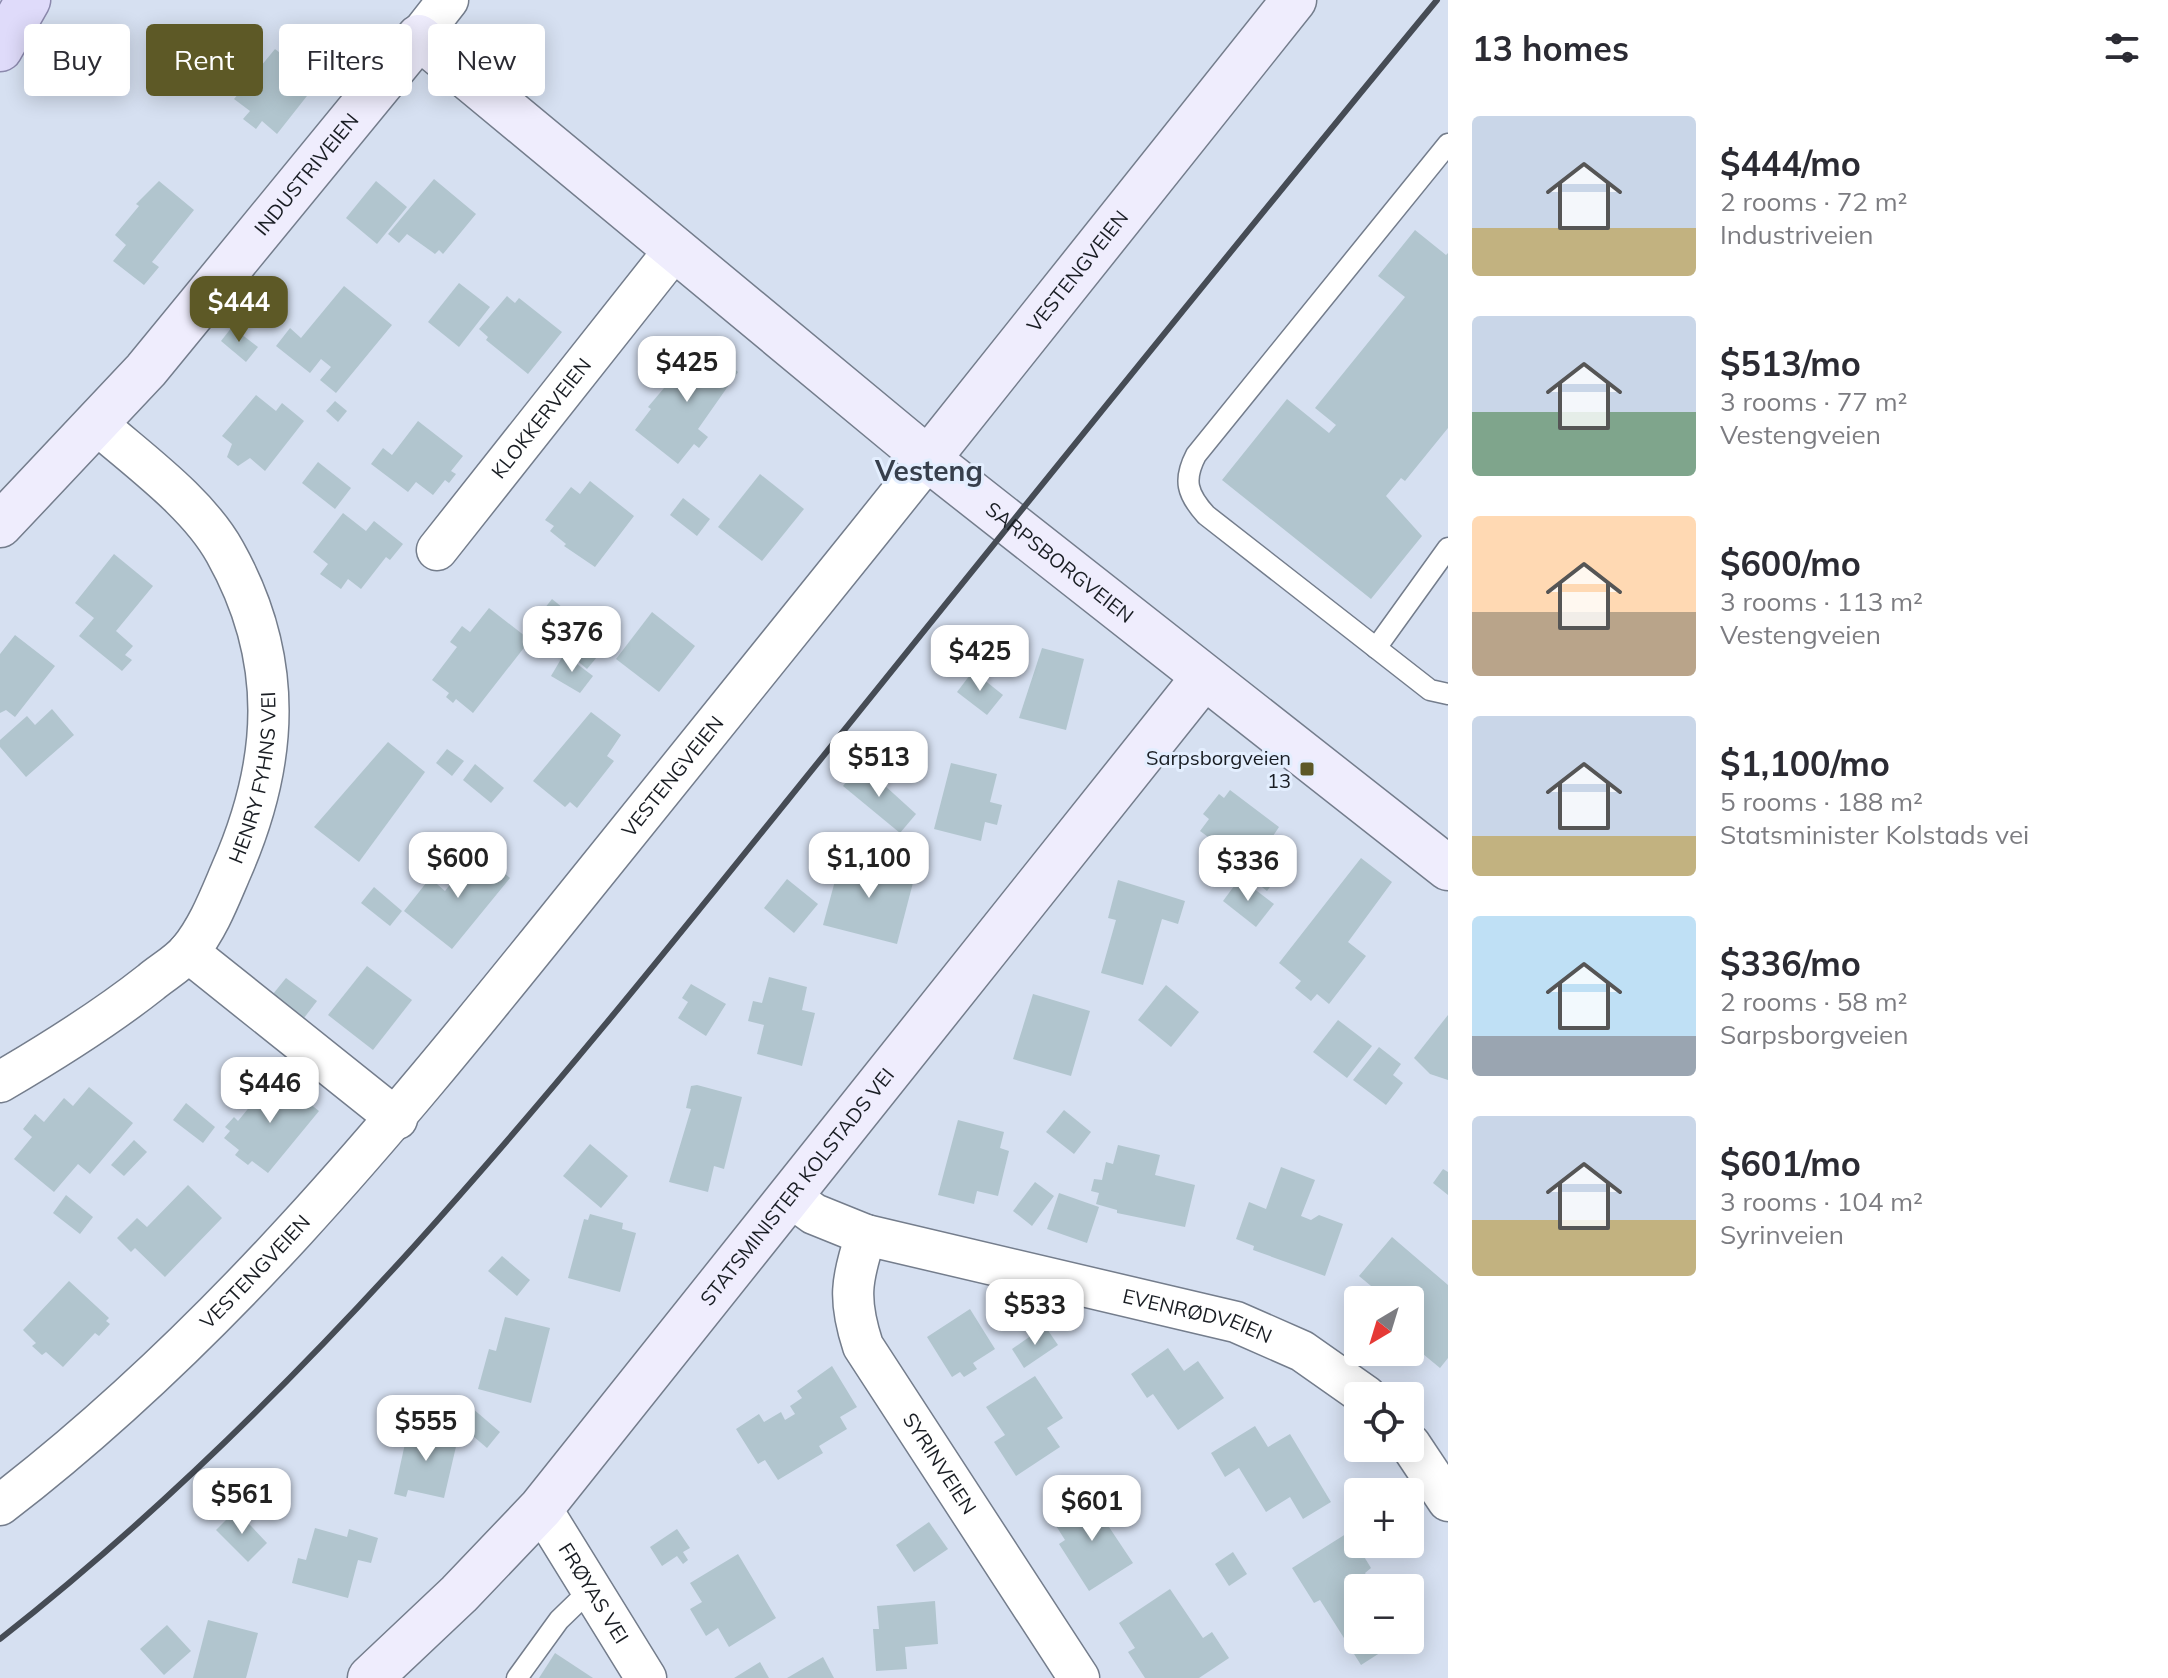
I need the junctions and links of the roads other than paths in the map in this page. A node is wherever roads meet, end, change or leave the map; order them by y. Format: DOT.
graph roads {
  1 [pos="3,0"];
  2 [pos="28,0"];
  3 [pos="448,0"];
  4 [pos="1286,3"];
  5 [pos="0,10"];
  6 [pos="419,37"];
  7 [pos="0,49"];
  8 [pos="1448,144"];
  9 [pos="676,248"];
  10 [pos="97,424"];
  11 [pos="928,459"];
  12 [pos="0,525"];
  13 [pos="1448,548"];
  14 [pos="437,550"];
  15 [pos="1376,648"];
  16 [pos="1204,677"];
  17 [pos="1448,694"];
  18 [pos="1448,868"];
  19 [pos="188,952"];
  20 [pos="0,1082"];
  21 [pos="397,1119"];
  22 [pos="789,1196"];
  23 [pos="866,1235"];
  24 [pos="1346,1382"];
  25 [pos="1422,1462"];
  26 [pos="1448,1501"];
  27 [pos="0,1505"];
  28 [pos="541,1508"];
  29 [pos="591,1589"];
  30 [pos="370,1678"];
  31 [pos="517,1678"];
  32 [pos="646,1678"];
  33 [pos="1079,1678"];
  1 -- 5 [label="main road"];
  2 -- 7 [label="main road"];
  3 -- 6 [label="street, INDUSTRIVEIEN"];
  4 -- 11 [label="street, VESTENGVEIEN"];
  6 -- 9 [label="street, SARPSBORGVEIEN"];
  6 -- 10 [label="street, INDUSTRIVEIEN"];
  8 -- 15 [label="lane"];
  9 -- 11 [label="street, SARPSBORGVEIEN"];
  9 -- 14 [label="street, KLOKKERVEIEN"];
  10 -- 12 [label="street, INDUSTRIVEIEN"];
  10 -- 19 [label="street, HENRY FYHNS VEI"];
  11 -- 16 [label="street, SARPSBORGVEIEN"];
  11 -- 21 [label="street, VESTENGVEIEN"];
  13 -- 15 [label="lane"];
  15 -- 17 [label="lane"];
  16 -- 18 [label="street, SARPSBORGVEIEN"];
  16 -- 22 [label="street, STATSMINISTER KOLSTADS VEI"];
  19 -- 20 [label="street, HENRY FYHNS VEI"];
  19 -- 21 [label="street"];
  21 -- 27 [label="street, VESTENGVEIEN"];
  22 -- 23 [label="street, EVENRØDVEIEN"];
  22 -- 28 [label="street, STATSMINISTER KOLSTADS VEI"];
  23 -- 24 [label="street, EVENRØDVEIEN"];
  23 -- 33 [label="street, SYRINVEIEN"];
  25 -- 26 [label="street"];
  28 -- 29 [label="street, FRØYAS VEI"];
  28 -- 30 [label="street, STATSMINISTER KOLSTADS VEI"];
  29 -- 31 [label="lane"];
  29 -- 32 [label="street, FRØYAS VEI"];
}
